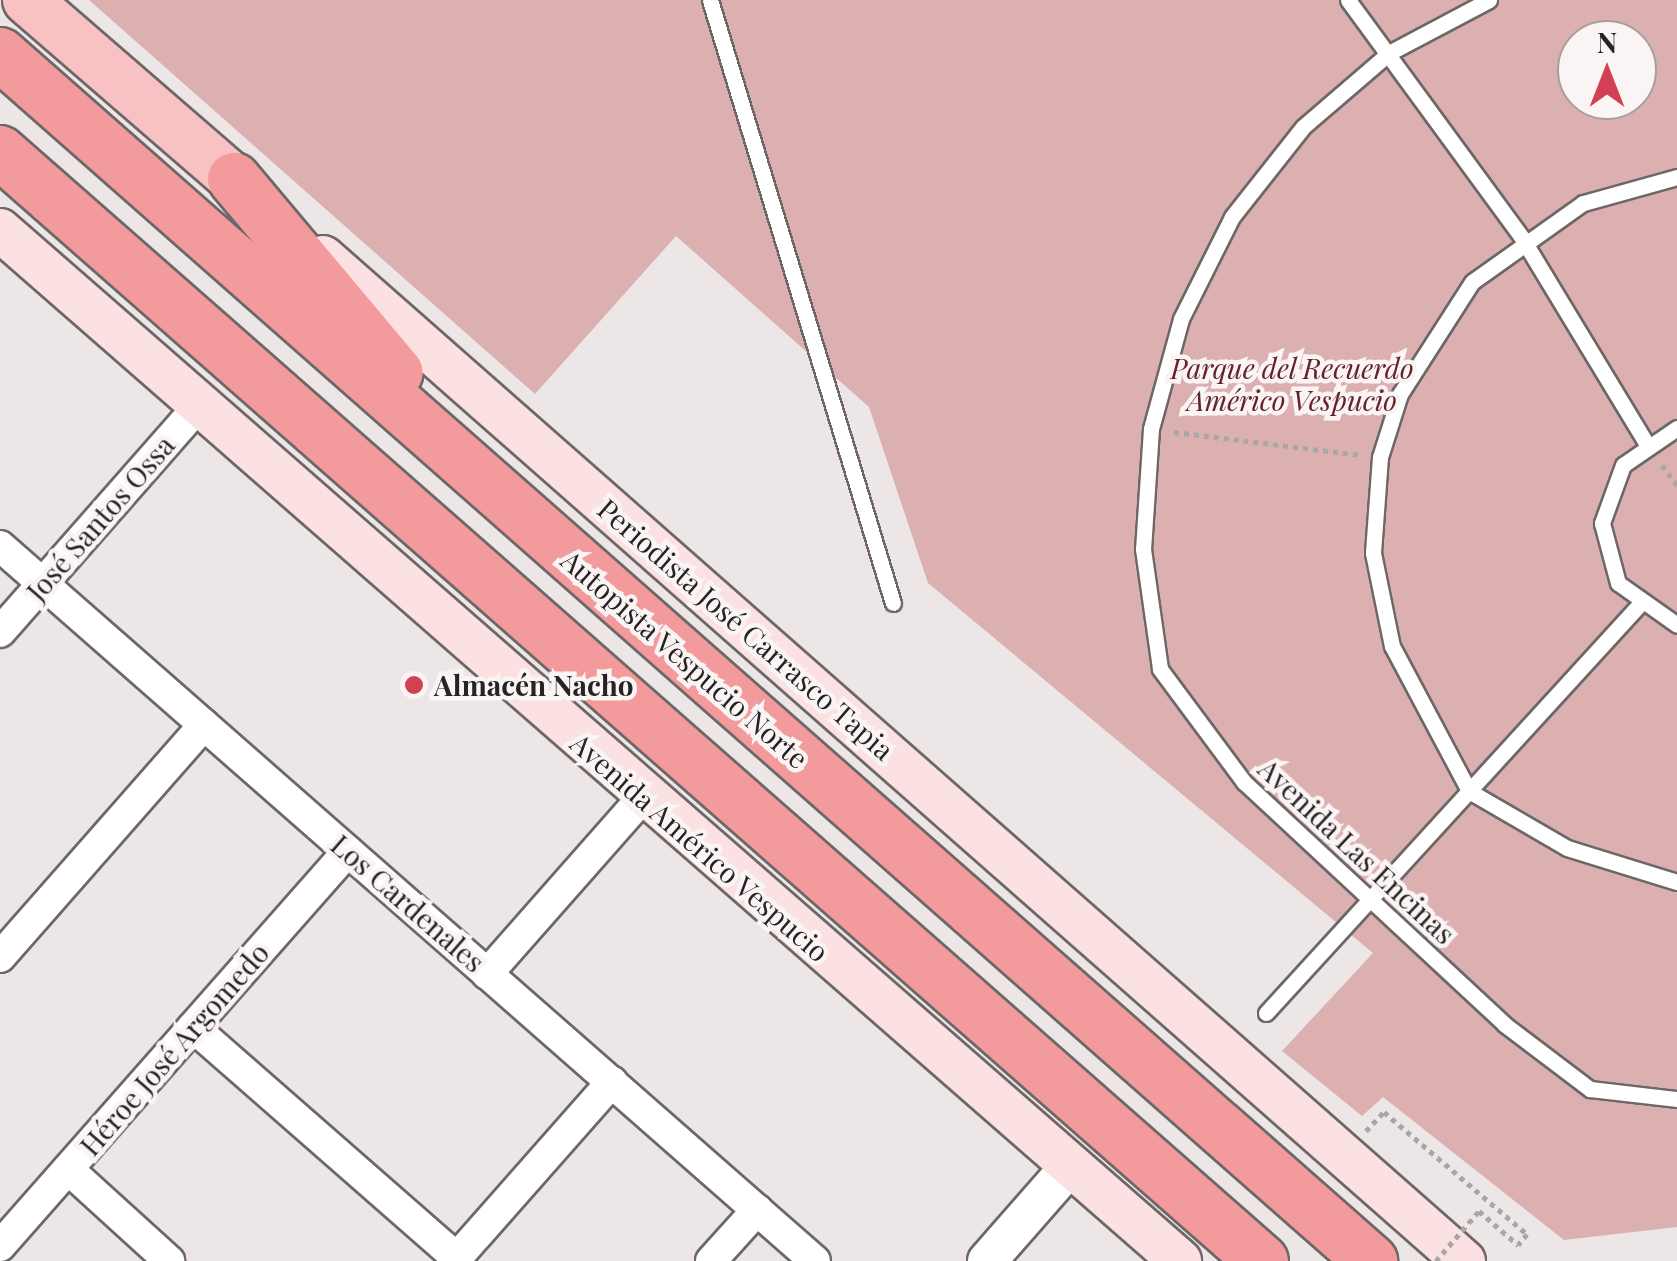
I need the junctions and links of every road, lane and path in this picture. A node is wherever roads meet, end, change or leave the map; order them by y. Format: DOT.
graph roads {
  1 [pos="27,0"];
  2 [pos="710,0"];
  3 [pos="1348,0"];
  4 [pos="1490,0"];
  5 [pos="0,54"];
  6 [pos="1389,54"];
  7 [pos="0,152"];
  8 [pos="1677,177"];
  9 [pos="234,179"];
  10 [pos="0,230"];
  11 [pos="1522,238"];
  12 [pos="200,404"];
  13 [pos="1677,428"];
  14 [pos="1151,429"];
  15 [pos="1646,443"];
  16 [pos="1380,457"];
  17 [pos="481,480"];
  18 [pos="0,546"];
  19 [pos="43,584"];
  20 [pos="893,603"];
  21 [pos="1639,605"];
  22 [pos="1677,626"];
  23 [pos="0,632"];
  24 [pos="204,725"];
  25 [pos="1469,791"];
  26 [pos="642,798"];
  27 [pos="348,851"];
  28 [pos="1677,882"];
  29 [pos="1370,899"];
  30 [pos="0,957"];
  31 [pos="488,974"];
  32 [pos="1266,1013"];
  33 [pos="193,1027"];
  34 [pos="612,1082"];
  35 [pos="1677,1100"];
  36 [pos="1384,1112"];
  37 [pos="1071,1165"];
  38 [pos="68,1169"];
  39 [pos="757,1210"];
  40 [pos="0,1246"];
  41 [pos="456,1260"];
  42 [pos="169,1261"];
  43 [pos="711,1261"];
  44 [pos="816,1261"];
  45 [pos="987,1261"];
  46 [pos="1180,1261"];
  47 [pos="1262,1261"];
  48 [pos="1371,1261"];
  49 [pos="1436,1261"];
  50 [pos="1464,1261"];
  1 -- 9 [label="main road, Periodista José Carrasco Tapia"];
  2 -- 20 [label="lane"];
  3 -- 6 [label="lane"];
  4 -- 6 [label="lane, Avenida Las Encinas"];
  5 -- 17 [label="highway, Autopista Vespucio Norte"];
  6 -- 11 [label="lane"];
  6 -- 14 [label="lane, Avenida Las Encinas"];
  7 -- 47 [label="highway"];
  8 -- 11 [label="lane"];
  9 -- 17 [label="highway"];
  9 -- 50 [label="main road, Periodista José Carrasco Tapia"];
  10 -- 12 [label="main road, Avenida Américo Vespucio"];
  11 -- 15 [label="lane"];
  11 -- 16 [label="lane"];
  12 -- 19 [label="street, José Santos Ossa"];
  12 -- 26 [label="main road, Avenida Américo Vespucio"];
  13 -- 15 [label="lane"];
  14 -- 16 [label="path"];
  14 -- 29 [label="lane, Avenida Las Encinas"];
  15 -- 21 [label="lane"];
  16 -- 25 [label="lane"];
  17 -- 48 [label="highway, Autopista Vespucio Norte"];
  18 -- 19 [label="street, Los Cardenales"];
  19 -- 23 [label="street, José Santos Ossa"];
  19 -- 24 [label="street, Los Cardenales"];
  21 -- 22 [label="lane"];
  21 -- 25 [label="lane"];
  24 -- 27 [label="street, Los Cardenales"];
  24 -- 30 [label="street"];
  25 -- 28 [label="lane"];
  25 -- 29 [label="lane"];
  26 -- 31 [label="street"];
  26 -- 37 [label="main road, Avenida Américo Vespucio"];
  27 -- 31 [label="street, Los Cardenales"];
  27 -- 33 [label="street, Héroe José Argomedo"];
  29 -- 32 [label="lane"];
  29 -- 35 [label="lane, Avenida Las Encinas"];
  31 -- 34 [label="street, Los Cardenales"];
  33 -- 38 [label="street, Héroe José Argomedo"];
  33 -- 41 [label="street"];
  34 -- 39 [label="street, Los Cardenales"];
  34 -- 41 [label="street"];
  36 -- 49 [label="path, bridge"];
  37 -- 45 [label="street"];
  37 -- 46 [label="main road, Avenida Américo Vespucio"];
  38 -- 40 [label="street, Héroe José Argomedo"];
  38 -- 42 [label="street"];
  39 -- 43 [label="street"];
  39 -- 44 [label="street, Los Cardenales"];
}
